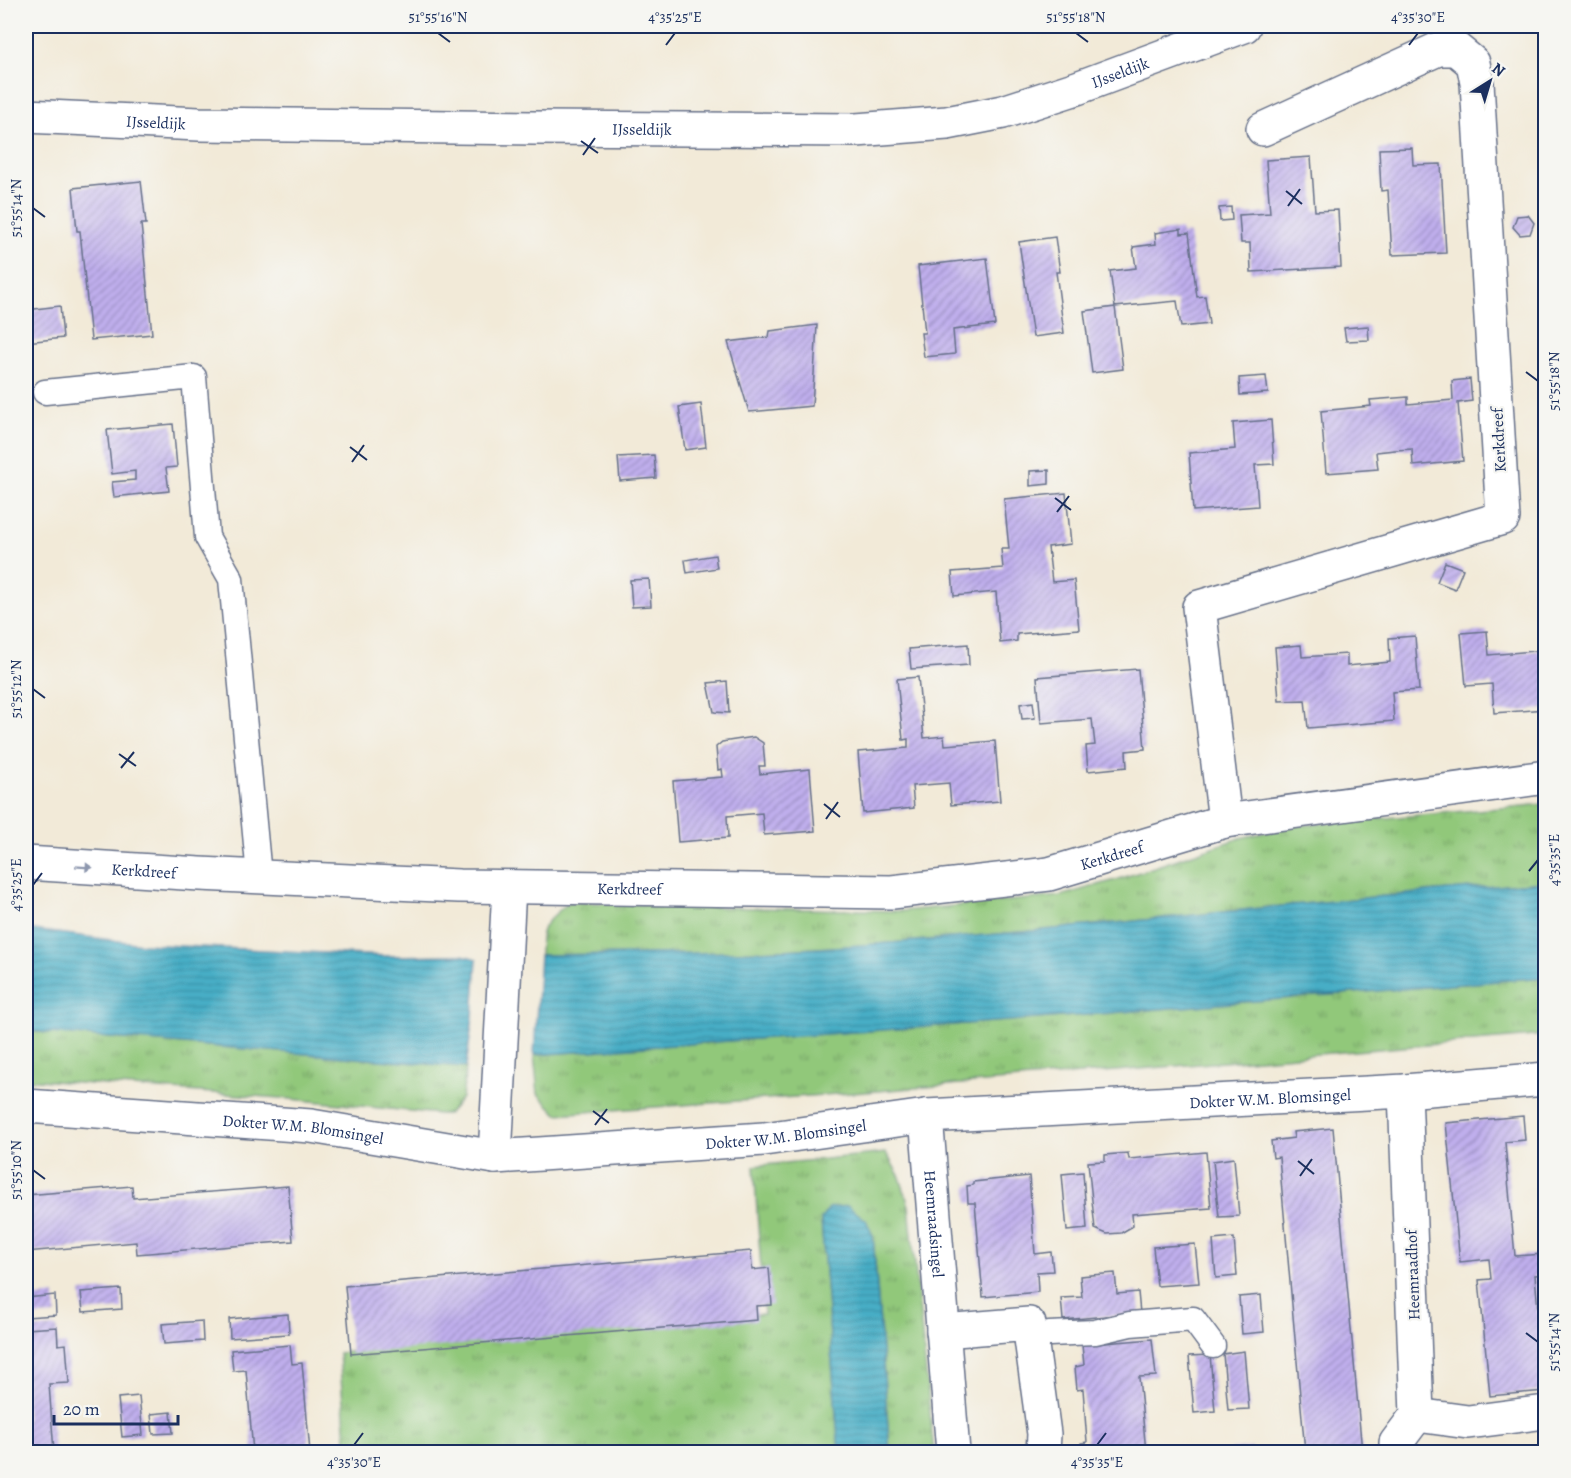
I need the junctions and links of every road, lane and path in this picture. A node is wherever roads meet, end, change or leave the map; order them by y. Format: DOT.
graph roads {
  1 [pos="1244,26"];
  2 [pos="26,116"];
  3 [pos="1263,129"];
  4 [pos="45,392"];
  5 [pos="1545,777"];
  6 [pos="1225,820"];
  7 [pos="26,863"];
  8 [pos="259,876"];
  9 [pos="508,887"];
  10 [pos="1545,1079"];
  11 [pos="1405,1091"];
  12 [pos="26,1106"];
  13 [pos="926,1116"];
  14 [pos="495,1157"];
  15 [pos="943,1331"];
  16 [pos="1031,1337"];
  17 [pos="1213,1346"];
  18 [pos="1545,1412"];
  19 [pos="1417,1415"];
  20 [pos="953,1452"];
  21 [pos="1043,1452"];
  22 [pos="1397,1452"];
  1 -- 2 [label="street, IJsseldijk"];
  3 -- 6 [label="street, Kerkdreef"];
  4 -- 8 [label="lane"];
  5 -- 6 [label="street, Kerkdreef"];
  6 -- 9 [label="street, Kerkdreef"];
  7 -- 8 [label="street, Kerkdreef, one-way"];
  8 -- 9 [label="street, Kerkdreef"];
  9 -- 14 [label="street"];
  10 -- 11 [label="street, Dokter W.M. Blomsingel"];
  11 -- 13 [label="street, Dokter W.M. Blomsingel"];
  11 -- 19 [label="street, Heemraadhof"];
  12 -- 14 [label="street, Dokter W.M. Blomsingel"];
  13 -- 14 [label="street, Dokter W.M. Blomsingel"];
  13 -- 15 [label="street, Heemraadsingel"];
  15 -- 16 [label="street"];
  15 -- 20 [label="street, Heemraadsingel"];
  16 -- 17 [label="lane"];
  16 -- 21 [label="street"];
  18 -- 19 [label="street"];
  19 -- 22 [label="street"];
}
